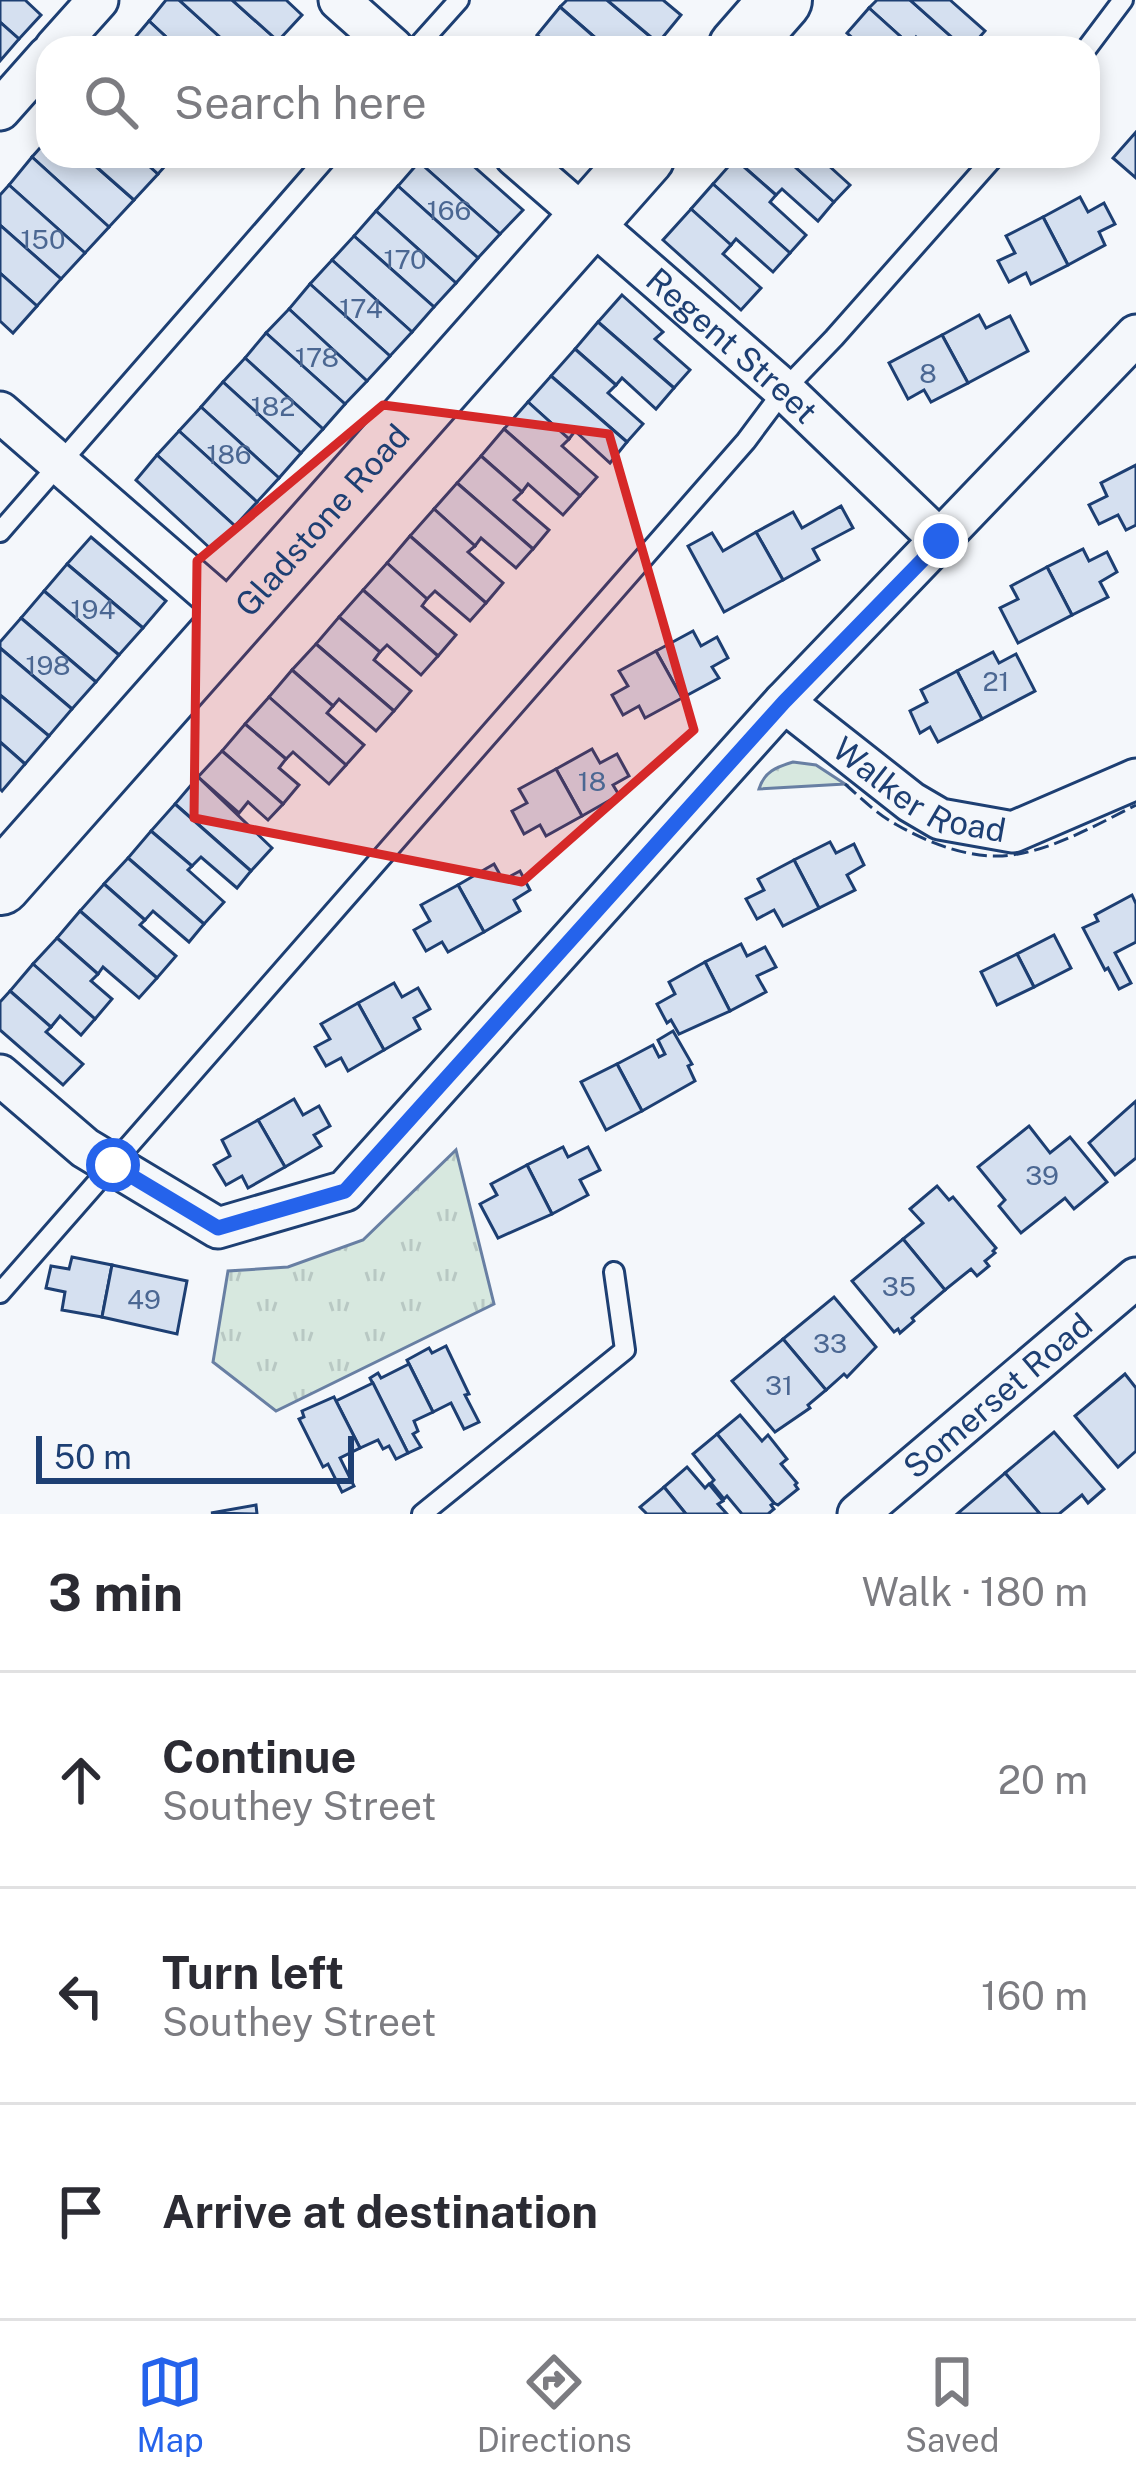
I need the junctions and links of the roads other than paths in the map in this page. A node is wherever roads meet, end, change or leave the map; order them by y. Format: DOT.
graph roads {
  1 [pos="98,0"];
  2 [pos="339,0"];
  3 [pos="459,0"];
  4 [pos="781,0"];
  5 [pos="1123,0"];
  6 [pos="66,36"];
  7 [pos="380,36"];
  8 [pos="427,36"];
  9 [pos="750,36"];
  10 [pos="1096,36"];
  11 [pos="36,70"];
  12 [pos="0,110"];
  13 [pos="318,168"];
  14 [pos="529,168"];
  15 [pos="634,168"];
  16 [pos="984,168"];
  17 [pos="588,220"];
  18 [pos="1136,335"];
  19 [pos="784,390"];
  20 [pos="0,412"];
  21 [pos="59,465"];
  22 [pos="0,532"];
  23 [pos="941,541"];
  24 [pos="236,617"];
  25 [pos="784,702"];
  26 [pos="1136,778"];
  27 [pos="0,884"];
  28 [pos="0,1076"];
  29 [pos="113,1165"];
  30 [pos="614,1272"];
  31 [pos="1136,1277"];
  32 [pos="0,1293"];
  33 [pos="422,1514"];
  34 [pos="858,1514"];
  1 -- 6 [label="street"];
  2 -- 7 [label="street"];
  3 -- 8 [label="lane"];
  4 -- 9 [label="main road"];
  5 -- 10 [label="lane"];
  11 -- 12 [label="street"];
  13 -- 21 [label="lane"];
  14 -- 17 [label="street, Regent Street"];
  15 -- 17 [label="main road, Gladstone Road"];
  16 -- 19 [label="lane"];
  17 -- 19 [label="street, Regent Street"];
  17 -- 24 [label="main road, Gladstone Road"];
  18 -- 23 [label="street"];
  19 -- 23 [label="street, Regent Street"];
  19 -- 29 [label="lane"];
  20 -- 21 [label="street"];
  21 -- 22 [label="lane"];
  21 -- 24 [label="street"];
  23 -- 25 [label="street"];
  24 -- 27 [label="main road, Gladstone Road"];
  25 -- 26 [label="street, Walker Road"];
  25 -- 29 [label="street"];
  28 -- 29 [label="street"];
  29 -- 32 [label="lane"];
  30 -- 33 [label="lane"];
  31 -- 34 [label="street, Somerset Road"];
}
